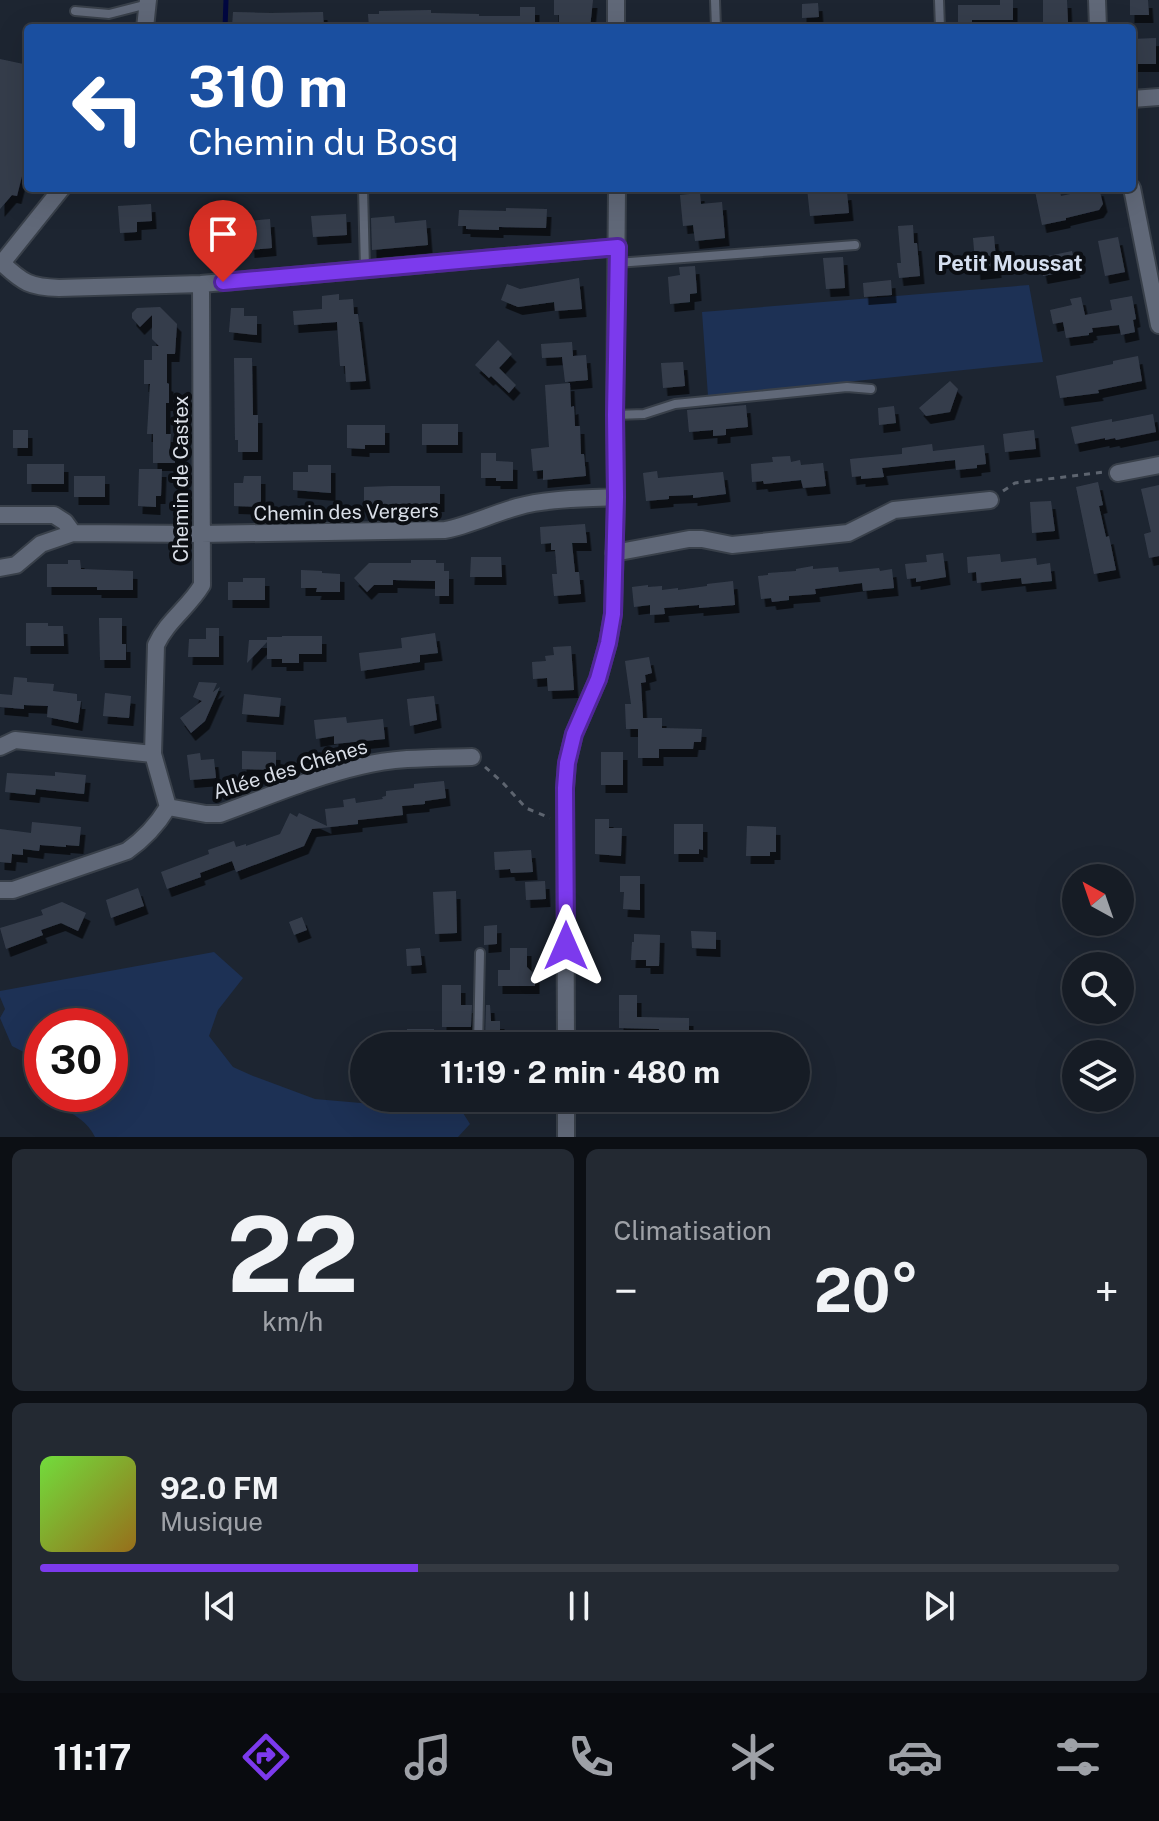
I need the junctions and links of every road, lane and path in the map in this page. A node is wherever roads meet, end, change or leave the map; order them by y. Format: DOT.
graph roads {
  1 [pos="616,0"];
  2 [pos="715,0"];
  3 [pos="939,0"];
  4 [pos="1097,0"];
  5 [pos="148,2"];
  6 [pos="75,11"];
  7 [pos="145,24"];
  8 [pos="616,24"];
  9 [pos="716,24"];
  10 [pos="940,24"];
  11 [pos="1098,24"];
  12 [pos="1159,97"];
  13 [pos="1136,99"];
  14 [pos="59,192"];
  15 [pos="363,192"];
  16 [pos="617,192"];
  17 [pos="1133,192"];
  18 [pos="855,245"];
  19 [pos="618,255"];
  20 [pos="1,263"];
  21 [pos="365,269"];
  22 [pos="201,284"];
  23 [pos="1159,325"];
  24 [pos="871,389"];
  25 [pos="615,415"];
  26 [pos="1159,465"];
  27 [pos="1118,473"];
  28 [pos="616,497"];
  29 [pos="990,500"];
  30 [pos="0,515"];
  31 [pos="73,533"];
  32 [pos="201,534"];
  33 [pos="614,553"];
  34 [pos="0,568"];
  35 [pos="0,747"];
  36 [pos="153,754"];
  37 [pos="472,757"];
  38 [pos="168,807"];
  39 [pos="565,823"];
  40 [pos="0,890"];
  41 [pos="480,953"];
  42 [pos="478,1032"];
  43 [pos="566,1032"];
  44 [pos="565,1112"];
  45 [pos="566,1137"];
  1 -- 8 [label="street"];
  2 -- 9 [label="lane"];
  3 -- 10 [label="lane"];
  4 -- 11 [label="street"];
  5 -- 6 [label="lane"];
  5 -- 7 [label="street"];
  12 -- 13 [label="street"];
  14 -- 20 [label="street"];
  15 -- 21 [label="lane"];
  16 -- 19 [label="street"];
  17 -- 23 [label="street"];
  18 -- 19 [label="lane"];
  19 -- 21 [label="street"];
  19 -- 25 [label="street"];
  20 -- 22 [label="street"];
  21 -- 22 [label="street"];
  22 -- 32 [label="street, Chemin de Castex"];
  24 -- 25 [label="lane"];
  25 -- 28 [label="street"];
  26 -- 27 [label="street"];
  27 -- 29 [label="path"];
  28 -- 32 [label="street, Chemin des Vergers"];
  28 -- 33 [label="street"];
  29 -- 33 [label="street"];
  30 -- 31 [label="street, Chemin des Vergers"];
  31 -- 32 [label="street, Chemin des Vergers"];
  31 -- 34 [label="street, Chemin des Vergers"];
  32 -- 36 [label="street, Chemin de Castex"];
  33 -- 39 [label="street"];
  35 -- 36 [label="street"];
  36 -- 38 [label="street, Chemin de Castex"];
  37 -- 38 [label="street, Allée des Chênes"];
  37 -- 39 [label="path"];
  38 -- 40 [label="street"];
  39 -- 43 [label="street"];
  41 -- 42 [label="lane"];
  44 -- 45 [label="street"];
}
